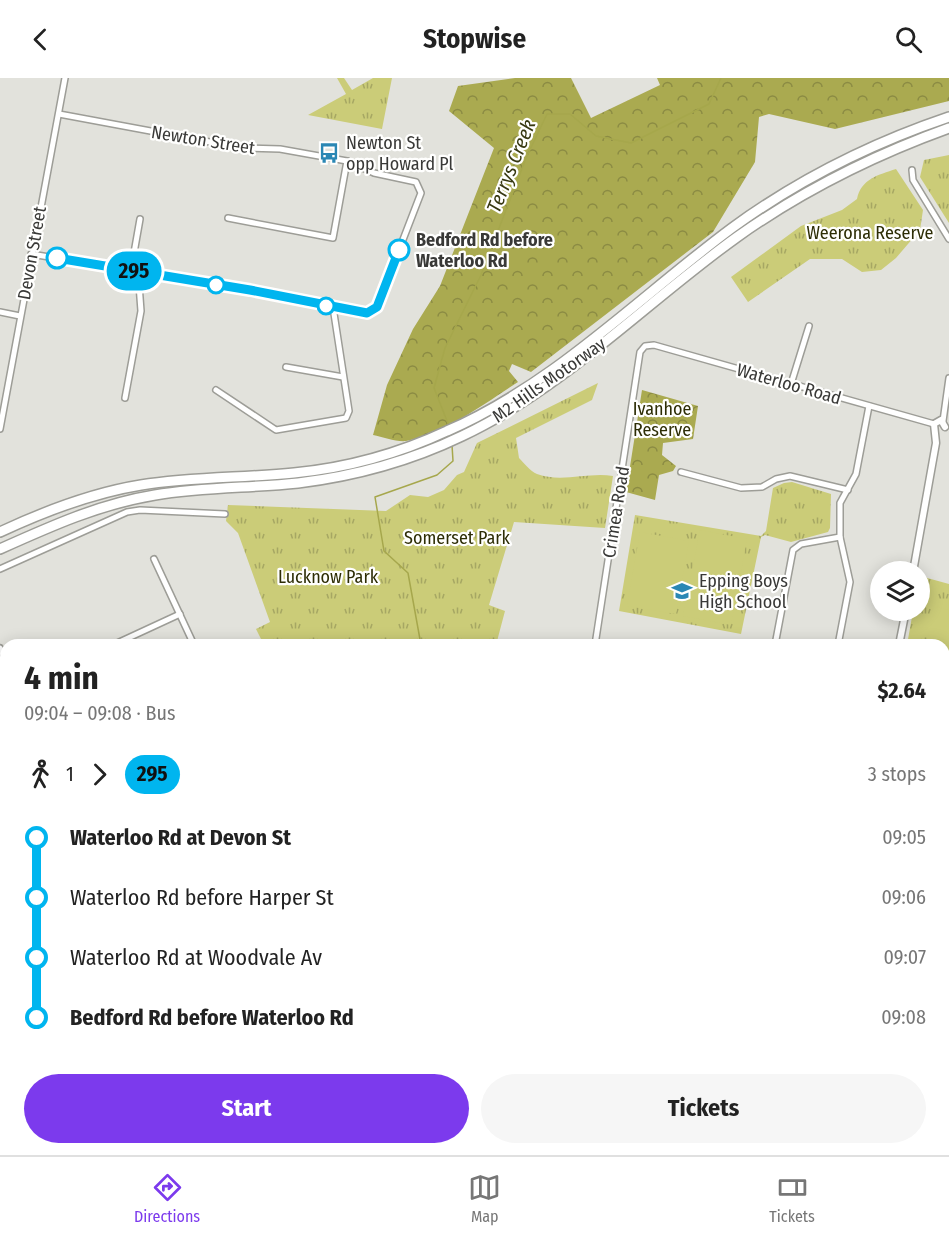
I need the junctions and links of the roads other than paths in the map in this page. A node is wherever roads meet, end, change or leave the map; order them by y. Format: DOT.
graph roads {
  1 [pos="65,78"];
  2 [pos="59,114"];
  3 [pos="949,117"];
  4 [pos="949,128"];
  5 [pos="347,161"];
  6 [pos="912,170"];
  7 [pos="228,218"];
  8 [pos="140,219"];
  9 [pos="949,238"];
  10 [pos="31,254"];
  11 [pos="131,270"];
  12 [pos="138,271"];
  13 [pos="333,307"];
  14 [pos="0,312"];
  15 [pos="20,316"];
  16 [pos="809,326"];
  17 [pos="645,346"];
  18 [pos="286,367"];
  19 [pos="343,377"];
  20 [pos="949,378"];
  21 [pos="790,384"];
  22 [pos="216,390"];
  23 [pos="3,394"];
  24 [pos="125,398"];
  25 [pos="869,406"];
  26 [pos="941,426"];
  27 [pos="0,429"];
  28 [pos="681,472"];
  29 [pos="848,490"];
  30 [pos="225,514"];
  31 [pos="0,532"];
  32 [pos="840,537"];
  33 [pos="0,549"];
  34 [pos="154,559"];
  35 [pos="915,561"];
  36 [pos="0,569"];
  37 [pos="180,614"];
  38 [pos="904,621"];
  39 [pos="126,639"];
  40 [pos="191,639"];
  41 [pos="596,639"];
  42 [pos="776,639"];
  43 [pos="839,639"];
  44 [pos="900,639"];
  1 -- 2 [label="street, Devon Street"];
  2 -- 5 [label="street, Newton Street"];
  2 -- 10 [label="street, Devon Street"];
  3 -- 31 [label="highway, M2 Hills Motorway"];
  4 -- 33 [label="highway, M2 Hills Motorway"];
  5 -- 7 [label="street"];
  5 -- 13 [label="street, Newton Street"];
  6 -- 9 [label="street"];
  8 -- 11 [label="street"];
  10 -- 11 [label="street"];
  10 -- 15 [label="street, Devon Street"];
  11 -- 12 [label="street"];
  12 -- 13 [label="street"];
  12 -- 24 [label="street"];
  13 -- 19 [label="street"];
  14 -- 15 [label="street"];
  15 -- 23 [label="street, Devon Street"];
  16 -- 21 [label="street"];
  17 -- 21 [label="street, Waterloo Road"];
  17 -- 41 [label="street, Crimea Road"];
  18 -- 19 [label="street"];
  19 -- 22 [label="street"];
  20 -- 26 [label="street"];
  21 -- 25 [label="street, Waterloo Road"];
  23 -- 27 [label="street, Devon Street"];
  25 -- 26 [label="street, Waterloo Road"];
  25 -- 29 [label="street"];
  26 -- 35 [label="street"];
  28 -- 29 [label="street"];
  29 -- 32 [label="street"];
  30 -- 36 [label="street"];
  32 -- 42 [label="street"];
  32 -- 43 [label="street"];
  34 -- 37 [label="street"];
  37 -- 39 [label="street"];
  37 -- 40 [label="street"];
  38 -- 44 [label="street"];
}
